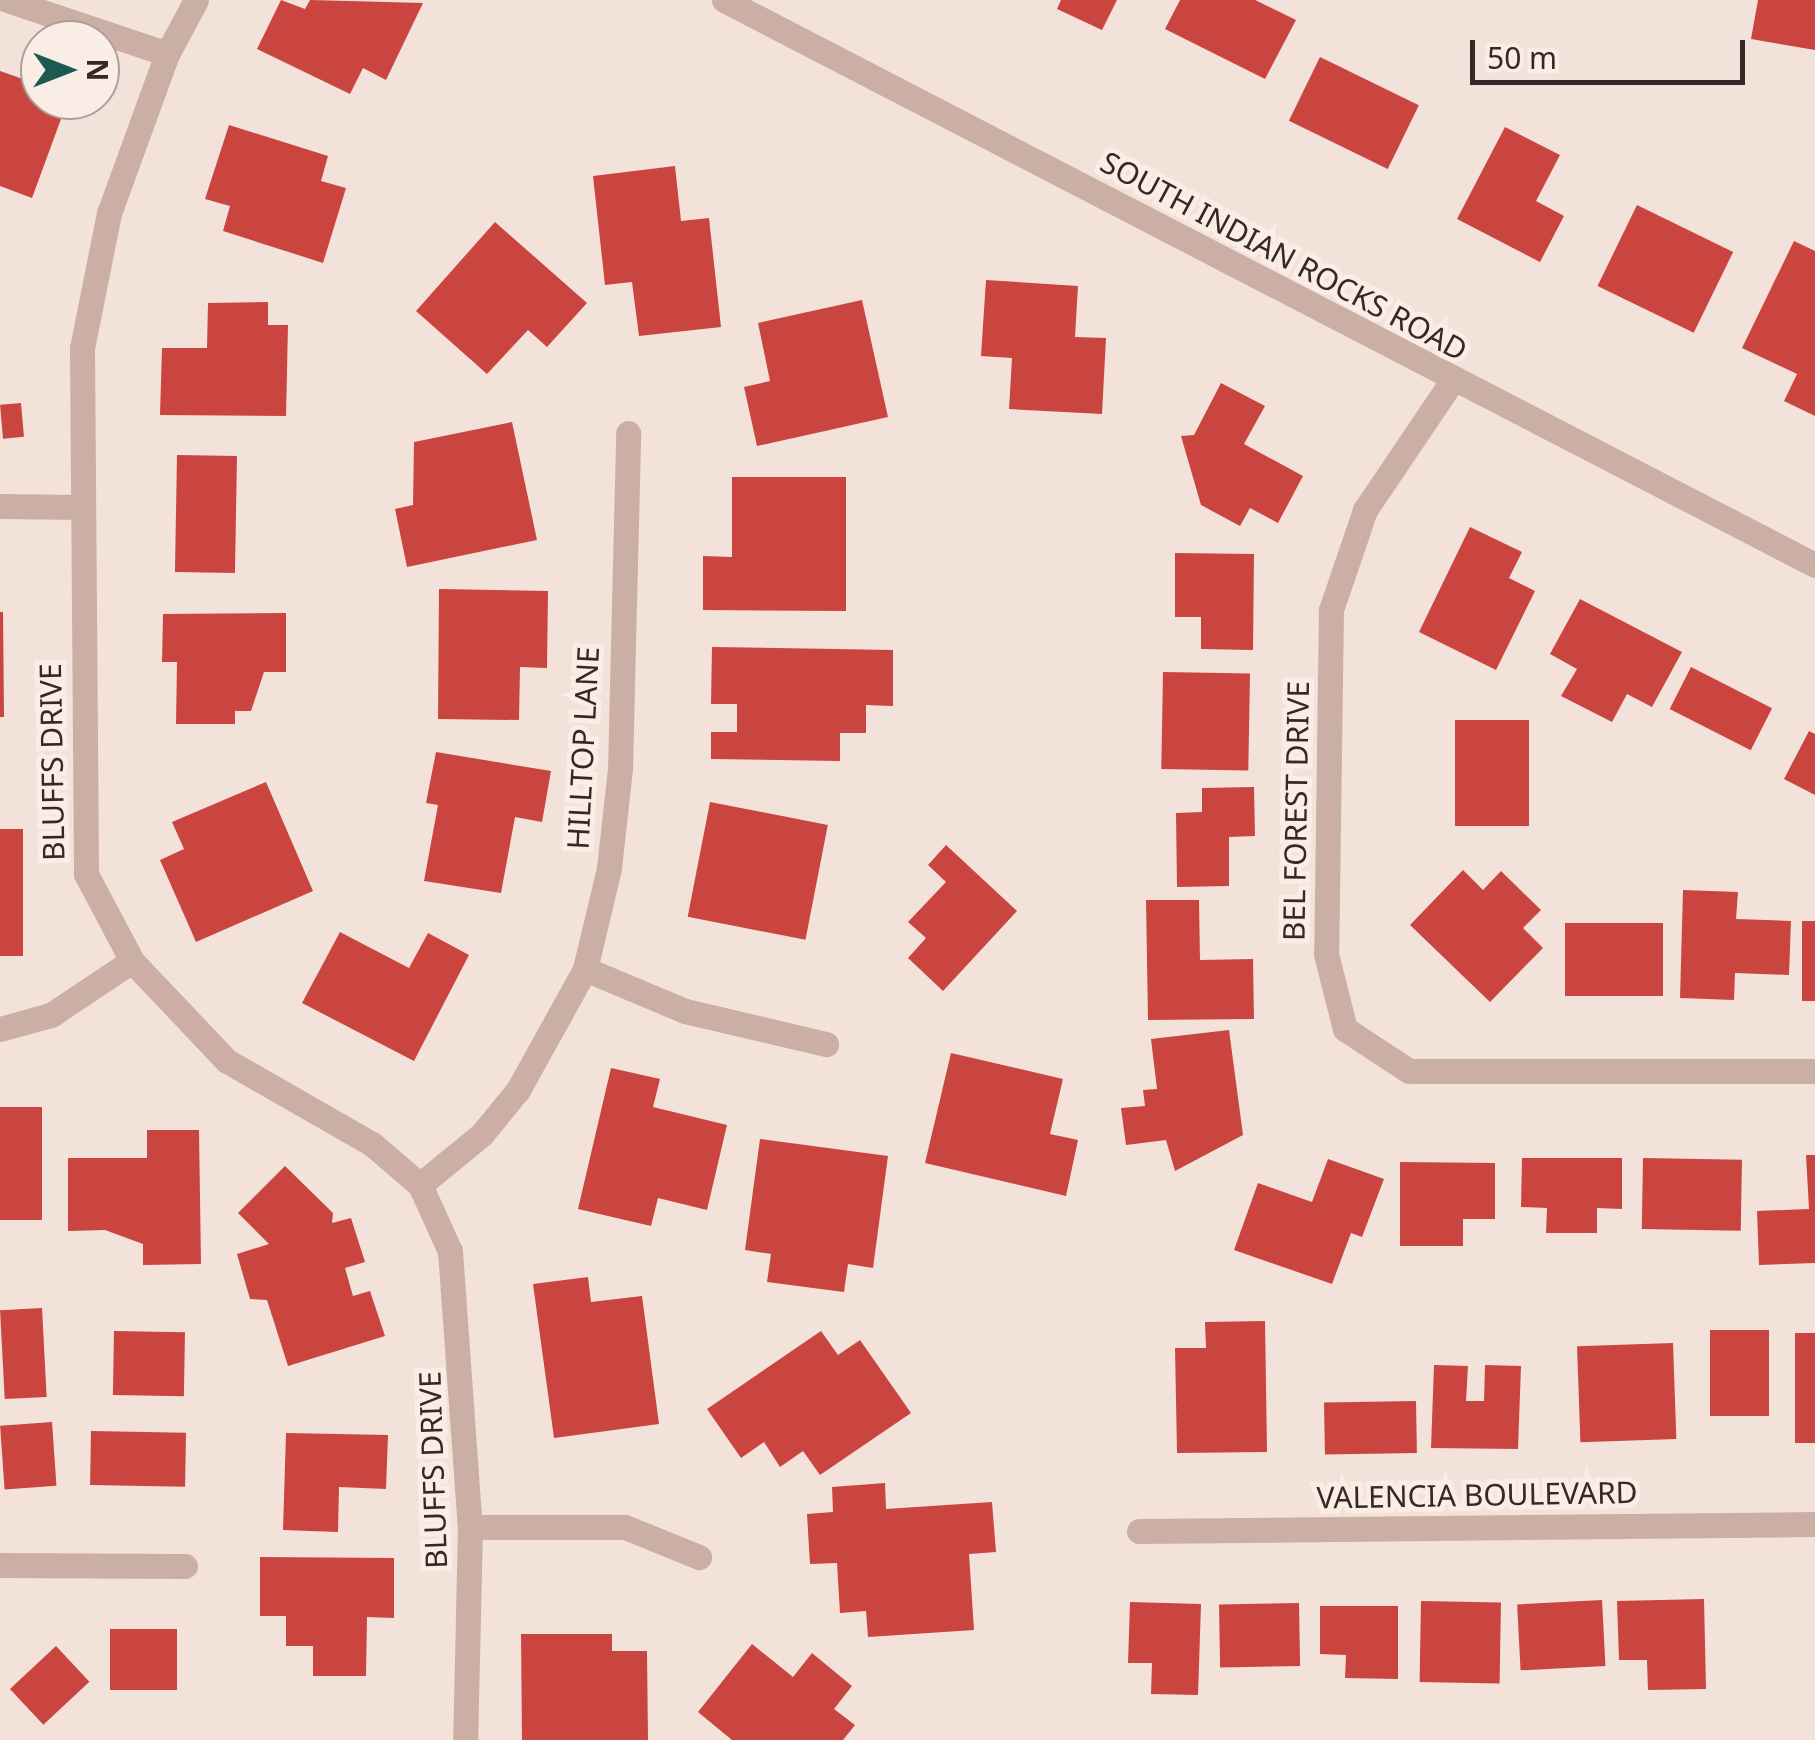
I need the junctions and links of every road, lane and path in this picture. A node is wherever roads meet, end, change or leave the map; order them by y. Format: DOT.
graph roads {
  1 [pos="7,0"];
  2 [pos="196,0"];
  3 [pos="724,0"];
  4 [pos="167,54"];
  5 [pos="1452,380"];
  6 [pos="628,433"];
  7 [pos="0,506"];
  8 [pos="81,507"];
  9 [pos="1815,565"];
  10 [pos="132,961"];
  11 [pos="585,970"];
  12 [pos="0,1029"];
  13 [pos="826,1044"];
  14 [pos="1815,1071"];
  15 [pos="420,1185"];
  16 [pos="1815,1524"];
  17 [pos="470,1527"];
  18 [pos="1139,1530"];
  19 [pos="700,1557"];
  20 [pos="0,1564"];
  21 [pos="185,1566"];
  22 [pos="465,1740"];
  1 -- 4 [label="street"];
  2 -- 4 [label="street, BLUFFS DRIVE"];
  3 -- 5 [label="street, SOUTH INDIAN ROCKS ROAD"];
  4 -- 8 [label="street, BLUFFS DRIVE"];
  5 -- 9 [label="street, SOUTH INDIAN ROCKS ROAD"];
  5 -- 14 [label="street, BEL FOREST DRIVE"];
  6 -- 11 [label="street, HILLTOP LANE"];
  7 -- 8 [label="street"];
  8 -- 10 [label="street, BLUFFS DRIVE"];
  10 -- 12 [label="street"];
  10 -- 15 [label="street, BLUFFS DRIVE"];
  11 -- 13 [label="street"];
  11 -- 15 [label="street, HILLTOP LANE"];
  15 -- 17 [label="street, BLUFFS DRIVE"];
  16 -- 18 [label="street, VALENCIA BOULEVARD"];
  17 -- 19 [label="street"];
  17 -- 22 [label="street, BLUFFS DRIVE"];
  20 -- 21 [label="street"];
}
